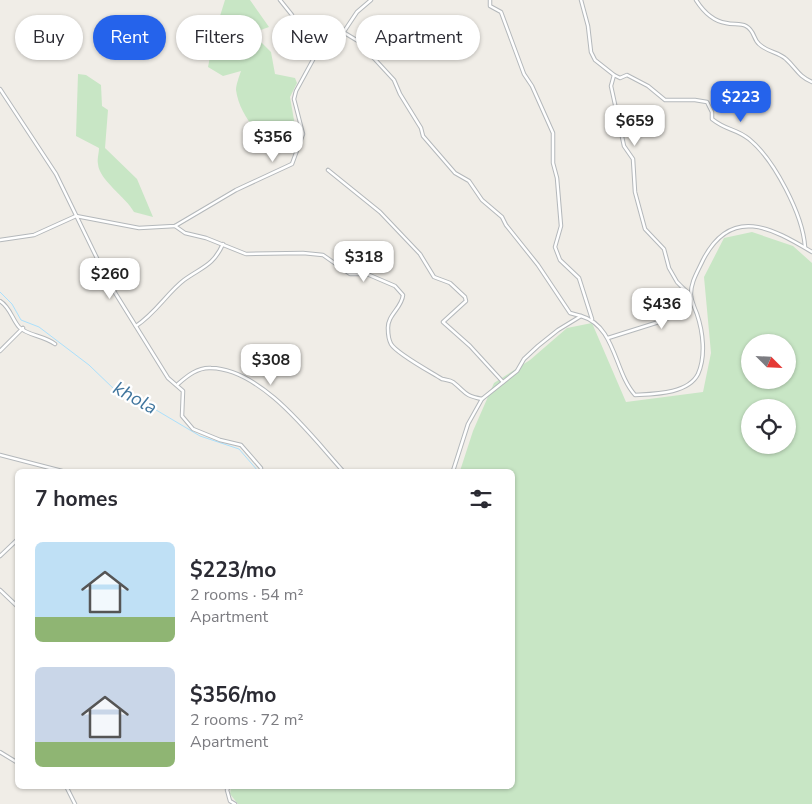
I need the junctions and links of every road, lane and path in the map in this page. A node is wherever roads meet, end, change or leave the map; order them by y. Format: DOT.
graph roads {
  1 [pos="280,0"];
  2 [pos="371,0"];
  3 [pos="490,0"];
  4 [pos="581,0"];
  5 [pos="696,0"];
  6 [pos="292,15"];
  7 [pos="346,28"];
  8 [pos="346,34"];
  9 [pos="313,60"];
  10 [pos="614,75"];
  11 [pos="812,82"];
  12 [pos="0,89"];
  13 [pos="328,170"];
  14 [pos="76,216"];
  15 [pos="175,226"];
  16 [pos="0,240"];
  17 [pos="223,244"];
  18 [pos="805,247"];
  19 [pos="812,252"];
  20 [pos="691,296"];
  21 [pos="0,301"];
  22 [pos="581,316"];
  23 [pos="592,319"];
  24 [pos="136,326"];
  25 [pos="23,328"];
  26 [pos="608,338"];
  27 [pos="55,344"];
  28 [pos="0,352"];
  29 [pos="504,382"];
  30 [pos="178,384"];
  31 [pos="482,399"];
  32 [pos="0,455"];
  33 [pos="54,469"];
  34 [pos="261,469"];
  35 [pos="341,469"];
  36 [pos="454,469"];
  37 [pos="15,542"];
  38 [pos="0,556"];
  39 [pos="0,590"];
  40 [pos="15,604"];
  41 [pos="0,752"];
  42 [pos="15,762"];
  43 [pos="68,789"];
  44 [pos="228,789"];
  45 [pos="75,804"];
  46 [pos="234,804"];
  1 -- 6 [label="street"];
  2 -- 7 [label="street"];
  3 -- 23 [label="street"];
  4 -- 10 [label="street"];
  5 -- 11 [label="street"];
  8 -- 22 [label="street"];
  9 -- 15 [label="street"];
  10 -- 18 [label="street"];
  10 -- 20 [label="street"];
  12 -- 14 [label="street"];
  13 -- 29 [label="street"];
  14 -- 15 [label="street"];
  14 -- 16 [label="street"];
  14 -- 24 [label="street"];
  15 -- 17 [label="street"];
  17 -- 24 [label="street"];
  17 -- 31 [label="street"];
  18 -- 19 [label="street"];
  18 -- 20 [label="street"];
  20 -- 26 [label="street"];
  20 -- 26 [label="street"];
  21 -- 25 [label="street"];
  22 -- 23 [label="street"];
  22 -- 29 [label="street"];
  23 -- 26 [label="street"];
  24 -- 30 [label="street"];
  25 -- 27 [label="street"];
  25 -- 28 [label="street"];
  29 -- 31 [label="street"];
  30 -- 34 [label="street"];
  30 -- 35 [label="street"];
  31 -- 36 [label="street"];
  32 -- 33 [label="street"];
  37 -- 38 [label="street"];
  39 -- 40 [label="street"];
  41 -- 42 [label="street"];
  43 -- 45 [label="street"];
  44 -- 46 [label="street"];
}
